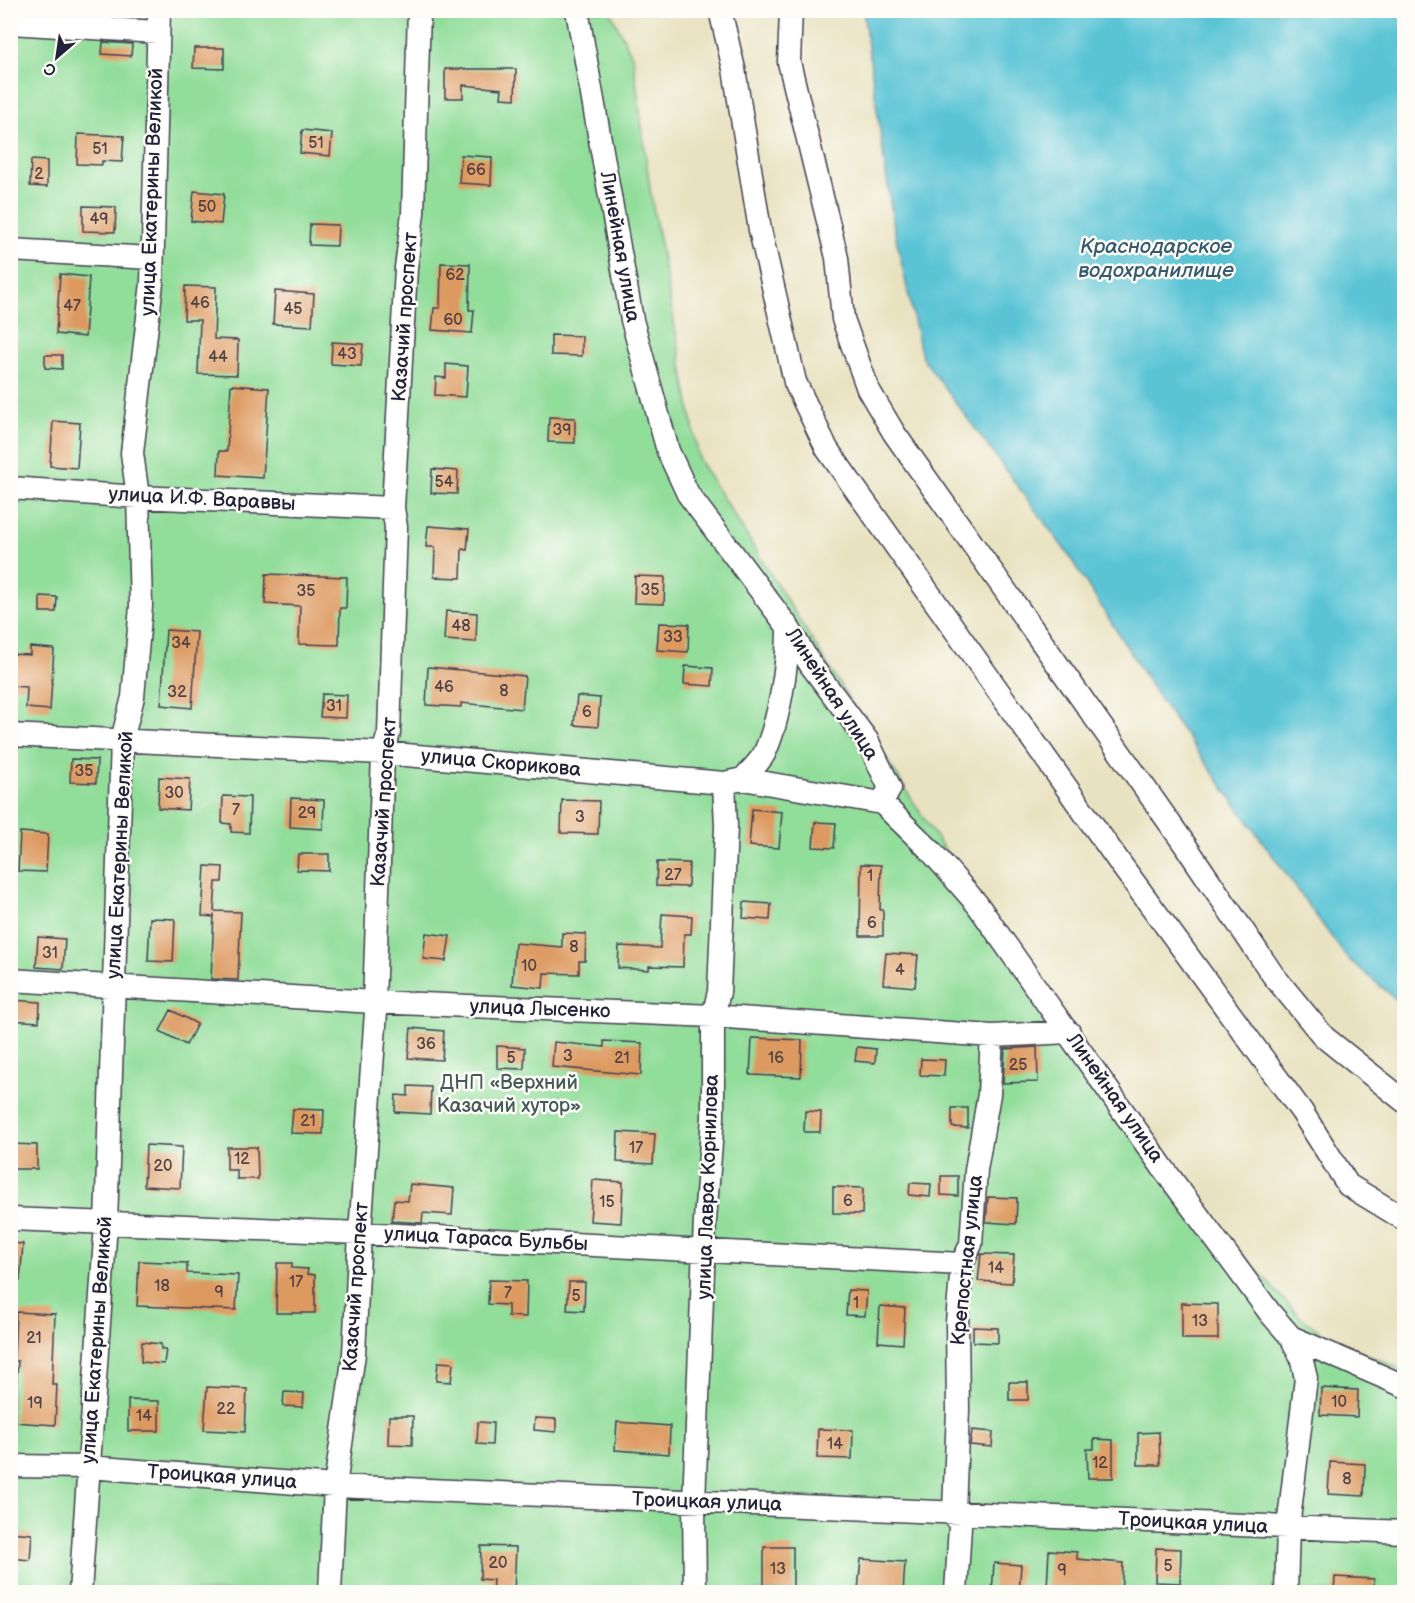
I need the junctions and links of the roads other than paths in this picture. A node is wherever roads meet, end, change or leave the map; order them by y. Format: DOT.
graph roads {
  1 [pos="419,10"];
  2 [pos="577,10"];
  3 [pos="720,10"];
  4 [pos="791,10"];
  5 [pos="158,21"];
  6 [pos="10,23"];
  7 [pos="10,250"];
  8 [pos="151,258"];
  9 [pos="10,488"];
  10 [pos="138,497"];
  11 [pos="393,508"];
  12 [pos="788,627"];
  13 [pos="10,735"];
  14 [pos="122,740"];
  15 [pos="383,753"];
  16 [pos="734,781"];
  17 [pos="882,803"];
  18 [pos="10,980"];
  19 [pos="113,985"];
  20 [pos="374,1002"];
  21 [pos="713,1016"];
  22 [pos="1069,1032"];
  23 [pos="993,1036"];
  24 [pos="1404,1101"];
  25 [pos="10,1219"];
  26 [pos="1404,1219"];
  27 [pos="106,1224"];
  28 [pos="360,1233"];
  29 [pos="706,1251"];
  30 [pos="962,1264"];
  31 [pos="1291,1337"];
  32 [pos="1404,1386"];
  33 [pos="10,1466"];
  34 [pos="88,1467"];
  35 [pos="335,1486"];
  36 [pos="694,1502"];
  37 [pos="954,1511"];
  38 [pos="1288,1528"];
  39 [pos="1404,1532"];
  40 [pos="80,1593"];
  41 [pos="330,1593"];
  42 [pos="695,1593"];
  43 [pos="956,1593"];
  44 [pos="1286,1593"];
  1 -- 11 [label="street, Казачий проспект"];
  2 -- 12 [label="street, Линейная улица"];
  3 -- 26 [label="street"];
  4 -- 24 [label="street"];
  5 -- 6 [label="street"];
  5 -- 8 [label="street, улица Екатерины Великой"];
  7 -- 8 [label="street"];
  8 -- 10 [label="street, улица Екатерины Великой"];
  9 -- 10 [label="street, улица И.Ф. Вараввы"];
  10 -- 11 [label="street, улица И.Ф. Вараввы"];
  10 -- 14 [label="street, улица Екатерины Великой"];
  11 -- 15 [label="street, Казачий проспект"];
  12 -- 16 [label="street"];
  12 -- 17 [label="street, Линейная улица"];
  13 -- 14 [label="street, улица Скорикова"];
  14 -- 15 [label="street, улица Скорикова"];
  14 -- 19 [label="street, улица Екатерины Великой"];
  15 -- 16 [label="street, улица Скорикова"];
  15 -- 20 [label="street, Казачий проспект"];
  16 -- 17 [label="street, улица Скорикова"];
  16 -- 21 [label="street, улица Лавра Корнилова"];
  17 -- 22 [label="street, Линейная улица"];
  18 -- 19 [label="street, улица Лысенко"];
  19 -- 20 [label="street, улица Лысенко"];
  19 -- 27 [label="street, улица Екатерины Великой"];
  20 -- 21 [label="street, улица Лысенко"];
  20 -- 28 [label="street, Казачий проспект"];
  21 -- 23 [label="street, улица Лысенко"];
  21 -- 29 [label="street, улица Лавра Корнилова"];
  22 -- 23 [label="street, улица Лысенко"];
  22 -- 31 [label="street, Линейная улица"];
  23 -- 30 [label="street, Крепостная улица"];
  25 -- 27 [label="street, улица Тараса Бульбы"];
  27 -- 28 [label="street, улица Тараса Бульбы"];
  27 -- 34 [label="street, улица Екатерины Великой"];
  28 -- 29 [label="street, улица Тараса Бульбы"];
  28 -- 35 [label="street, Казачий проспект"];
  29 -- 30 [label="street, улица Тараса Бульбы"];
  29 -- 36 [label="street, улица Лавра Корнилова"];
  30 -- 37 [label="street, Крепостная улица"];
  31 -- 32 [label="street, Линейная улица"];
  31 -- 38 [label="street"];
  33 -- 34 [label="street, Троицкая улица"];
  34 -- 35 [label="street, Троицкая улица"];
  34 -- 40 [label="street, улица Екатерины Великой"];
  35 -- 36 [label="street, Троицкая улица"];
  35 -- 41 [label="street, Казачий проспект"];
  36 -- 37 [label="street, Троицкая улица"];
  36 -- 42 [label="street, улица Лавра Корнилова"];
  37 -- 38 [label="street, Троицкая улица"];
  37 -- 43 [label="street, Крепостная улица"];
  38 -- 39 [label="street, Троицкая улица"];
  38 -- 44 [label="street"];
}
